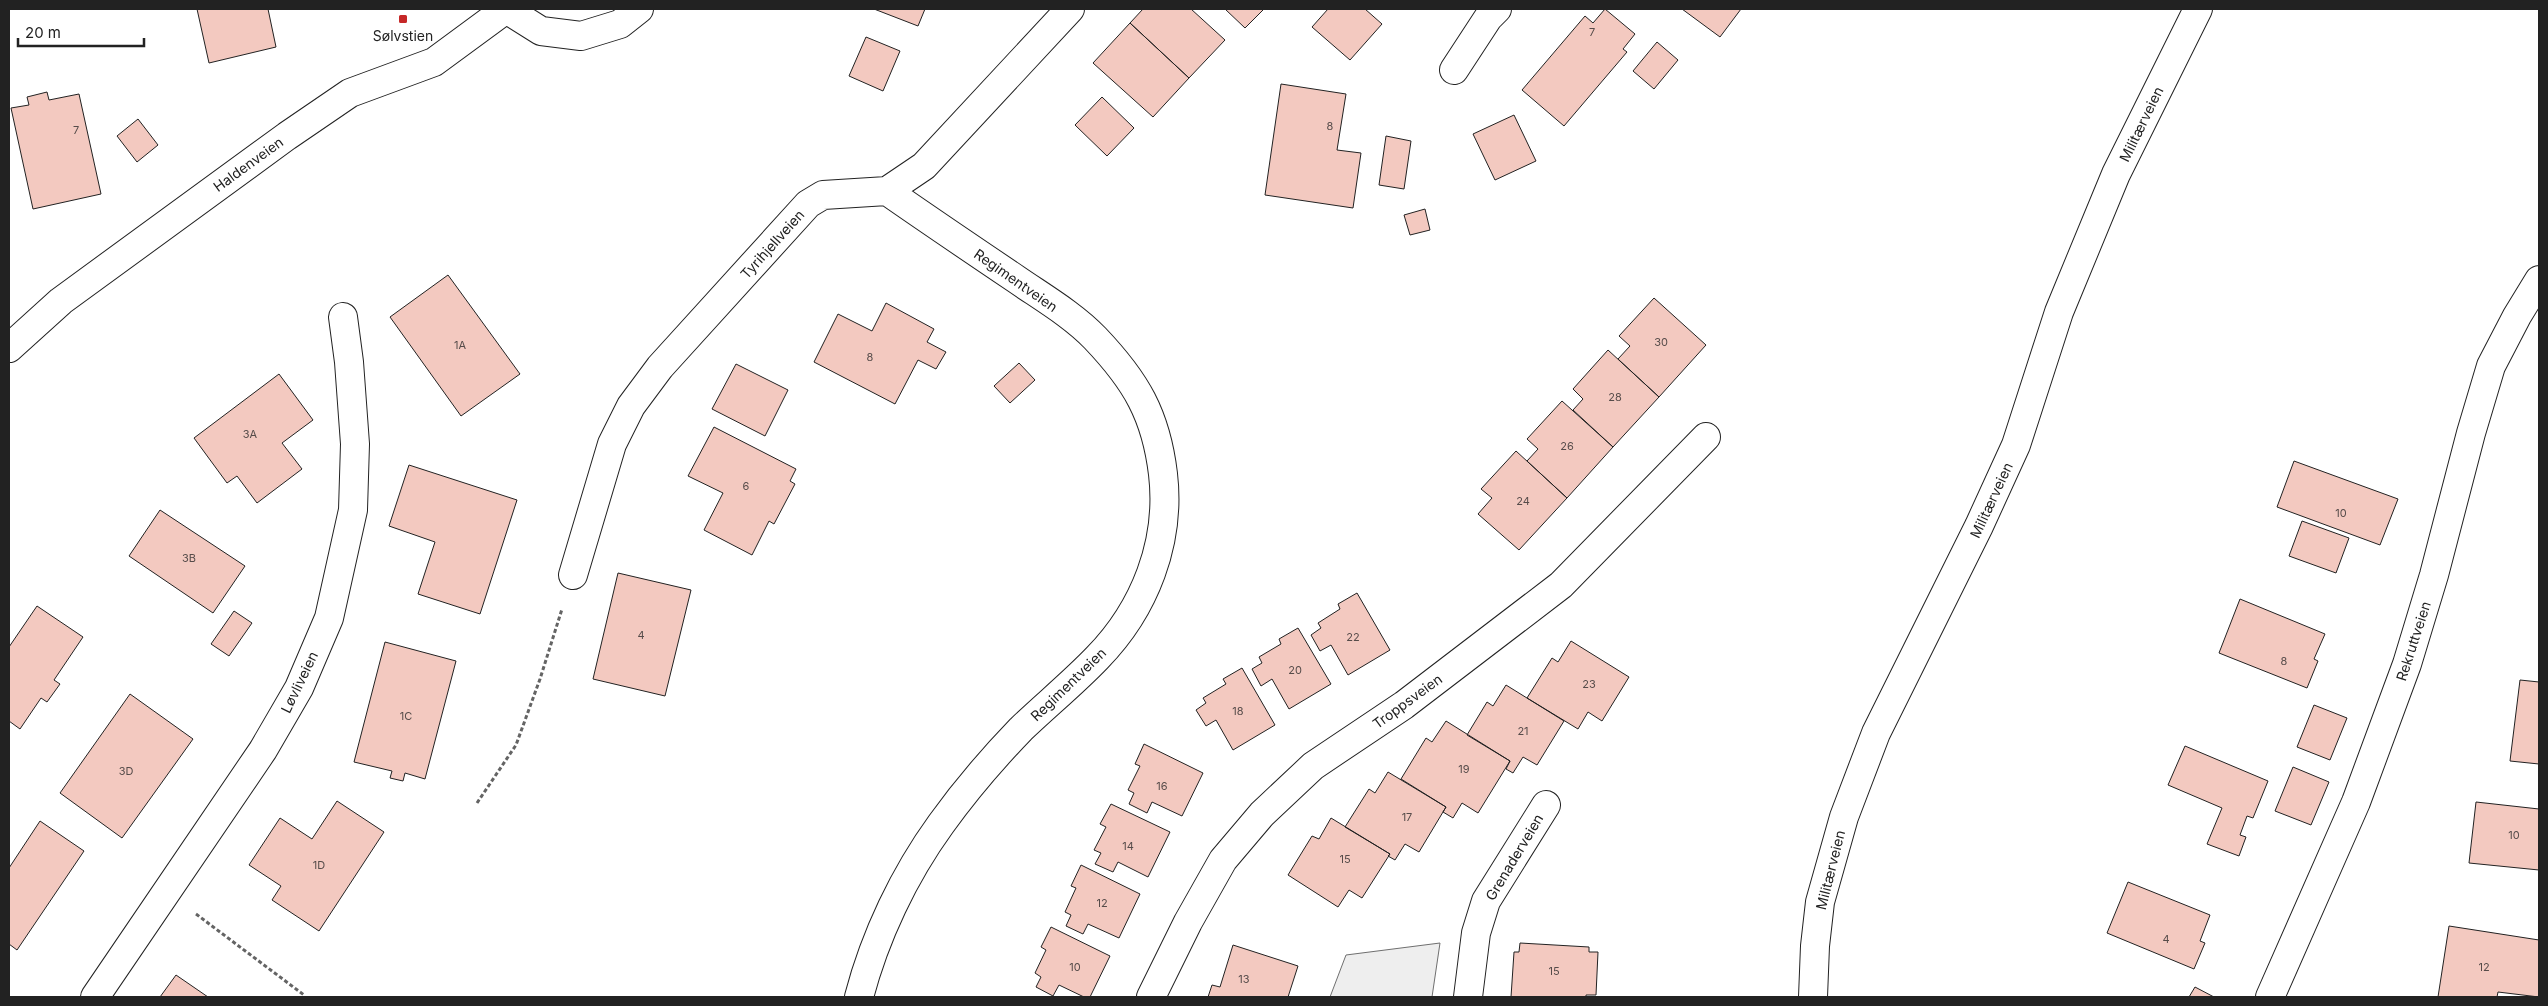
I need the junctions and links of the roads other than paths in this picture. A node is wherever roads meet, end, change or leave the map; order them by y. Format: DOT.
graph roads {
  1 [pos="506,9"];
  2 [pos="639,9"];
  3 [pos="1070,9"];
  4 [pos="1497,9"];
  5 [pos="2198,9"];
  6 [pos="1454,70"];
  7 [pos="887,191"];
  8 [pos="2539,280"];
  9 [pos="343,317"];
  10 [pos="9,348"];
  11 [pos="1706,437"];
  12 [pos="573,575"];
  13 [pos="1546,805"];
  14 [pos="95,997"];
  15 [pos="859,997"];
  16 [pos="1151,997"];
  17 [pos="1468,997"];
  18 [pos="1813,997"];
  19 [pos="2270,997"];
  1 -- 2 [label="street"];
  1 -- 10 [label="street, Haldenveien"];
  3 -- 7 [label="street"];
  4 -- 6 [label="street"];
  5 -- 18 [label="street, Militærveien"];
  7 -- 12 [label="street, Tyrihjellveien"];
  7 -- 15 [label="street, Regimentveien"];
  8 -- 19 [label="street, Rekruttveien"];
  9 -- 14 [label="street, Løvliveien"];
  11 -- 16 [label="street, Troppsveien"];
  13 -- 17 [label="street, Grenaderveien"];
}
